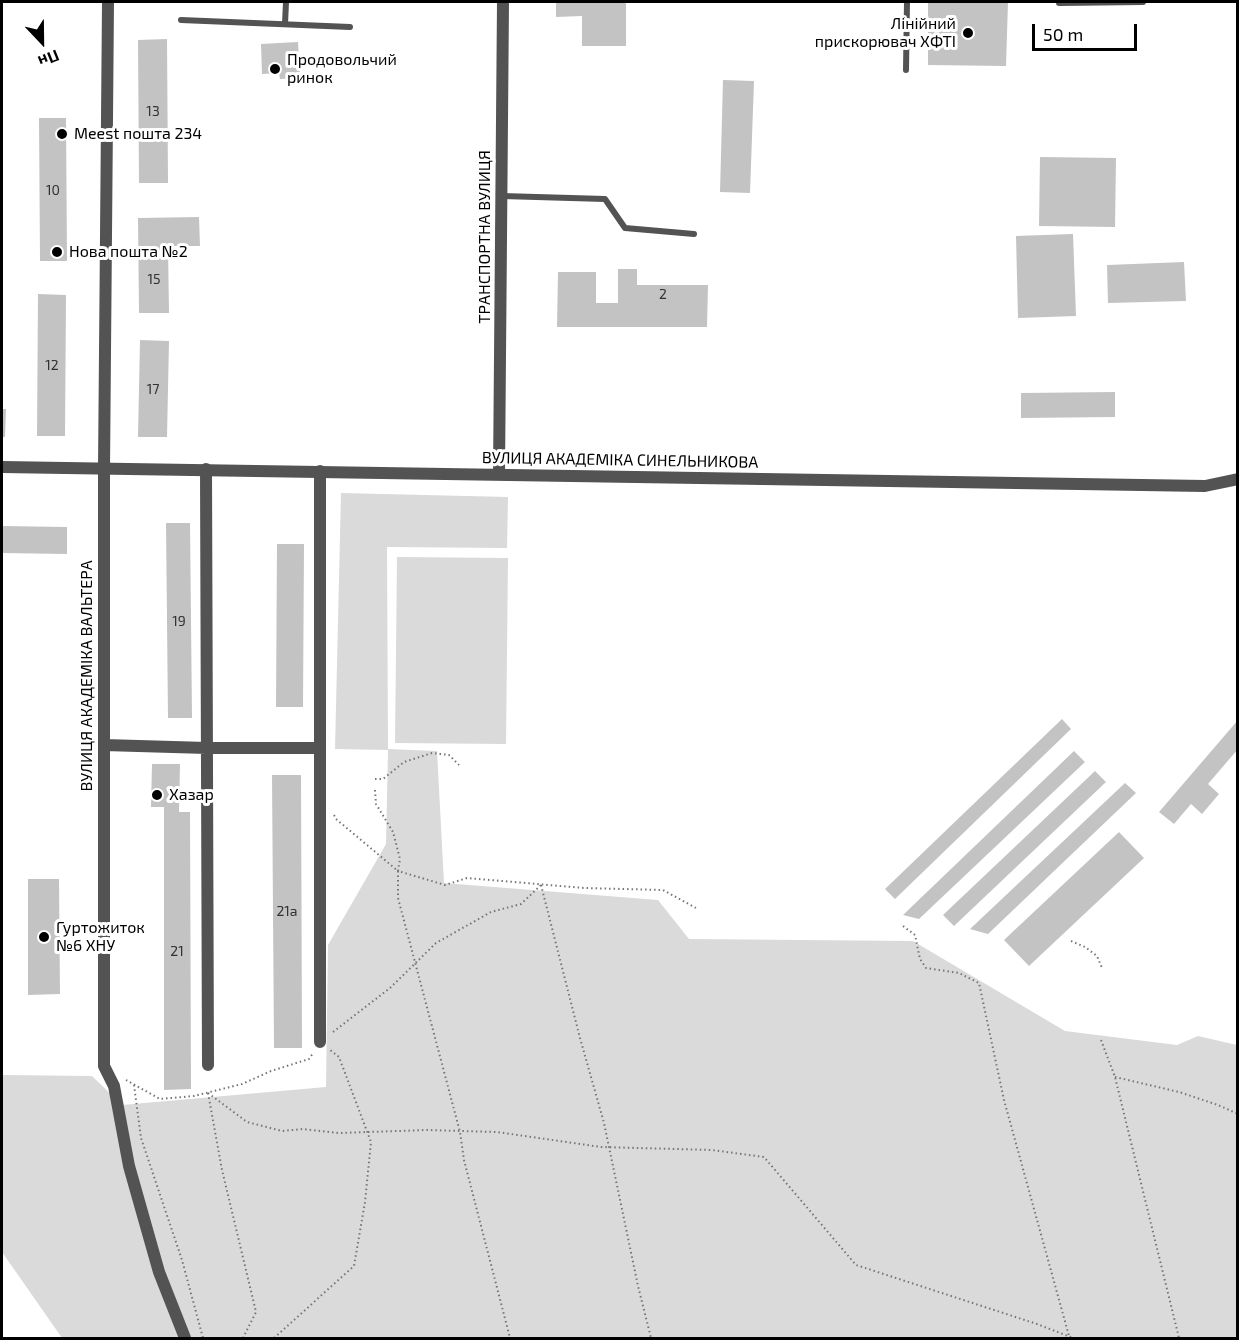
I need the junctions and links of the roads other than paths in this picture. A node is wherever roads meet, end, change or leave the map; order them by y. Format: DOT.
graph roads {
  1 [pos="108,2"];
  2 [pos="286,2"];
  3 [pos="503,2"];
  4 [pos="907,2"];
  5 [pos="1143,2"];
  6 [pos="1059,3"];
  7 [pos="181,20"];
  8 [pos="285,24"];
  9 [pos="350,27"];
  10 [pos="906,70"];
  11 [pos="502,196"];
  12 [pos="694,234"];
  13 [pos="2,467"];
  14 [pos="104,468"];
  15 [pos="206,469"];
  16 [pos="320,471"];
  17 [pos="500,474"];
  18 [pos="1238,479"];
  19 [pos="104,745"];
  20 [pos="207,748"];
  21 [pos="320,748"];
  22 [pos="320,1042"];
  23 [pos="208,1065"];
  24 [pos="185,1338"];
  1 -- 14 [label="street, ВУЛИЦЯ АКАДЕМІКА ВАЛЬТЕРА"];
  2 -- 8 [label="lane"];
  3 -- 11 [label="street, ТРАНСПОРТНА ВУЛИЦЯ"];
  4 -- 10 [label="lane"];
  5 -- 6 [label="lane"];
  7 -- 8 [label="lane"];
  8 -- 9 [label="lane"];
  11 -- 12 [label="lane"];
  11 -- 17 [label="street, ТРАНСПОРТНА ВУЛИЦЯ"];
  13 -- 14 [label="street, ВУЛИЦЯ АКАДЕМІКА СИНЕЛЬНИКОВА"];
  14 -- 15 [label="street, ВУЛИЦЯ АКАДЕМІКА СИНЕЛЬНИКОВА"];
  14 -- 19 [label="street, ВУЛИЦЯ АКАДЕМІКА ВАЛЬТЕРА"];
  15 -- 16 [label="street, ВУЛИЦЯ АКАДЕМІКА СИНЕЛЬНИКОВА"];
  15 -- 20 [label="street"];
  16 -- 17 [label="street, ВУЛИЦЯ АКАДЕМІКА СИНЕЛЬНИКОВА"];
  16 -- 21 [label="street"];
  17 -- 18 [label="street, ВУЛИЦЯ АКАДЕМІКА СИНЕЛЬНИКОВА"];
  19 -- 20 [label="street"];
  19 -- 24 [label="street, ВУЛИЦЯ АКАДЕМІКА ВАЛЬТЕРА"];
  20 -- 21 [label="street"];
  20 -- 23 [label="street"];
  21 -- 22 [label="street"];
}
